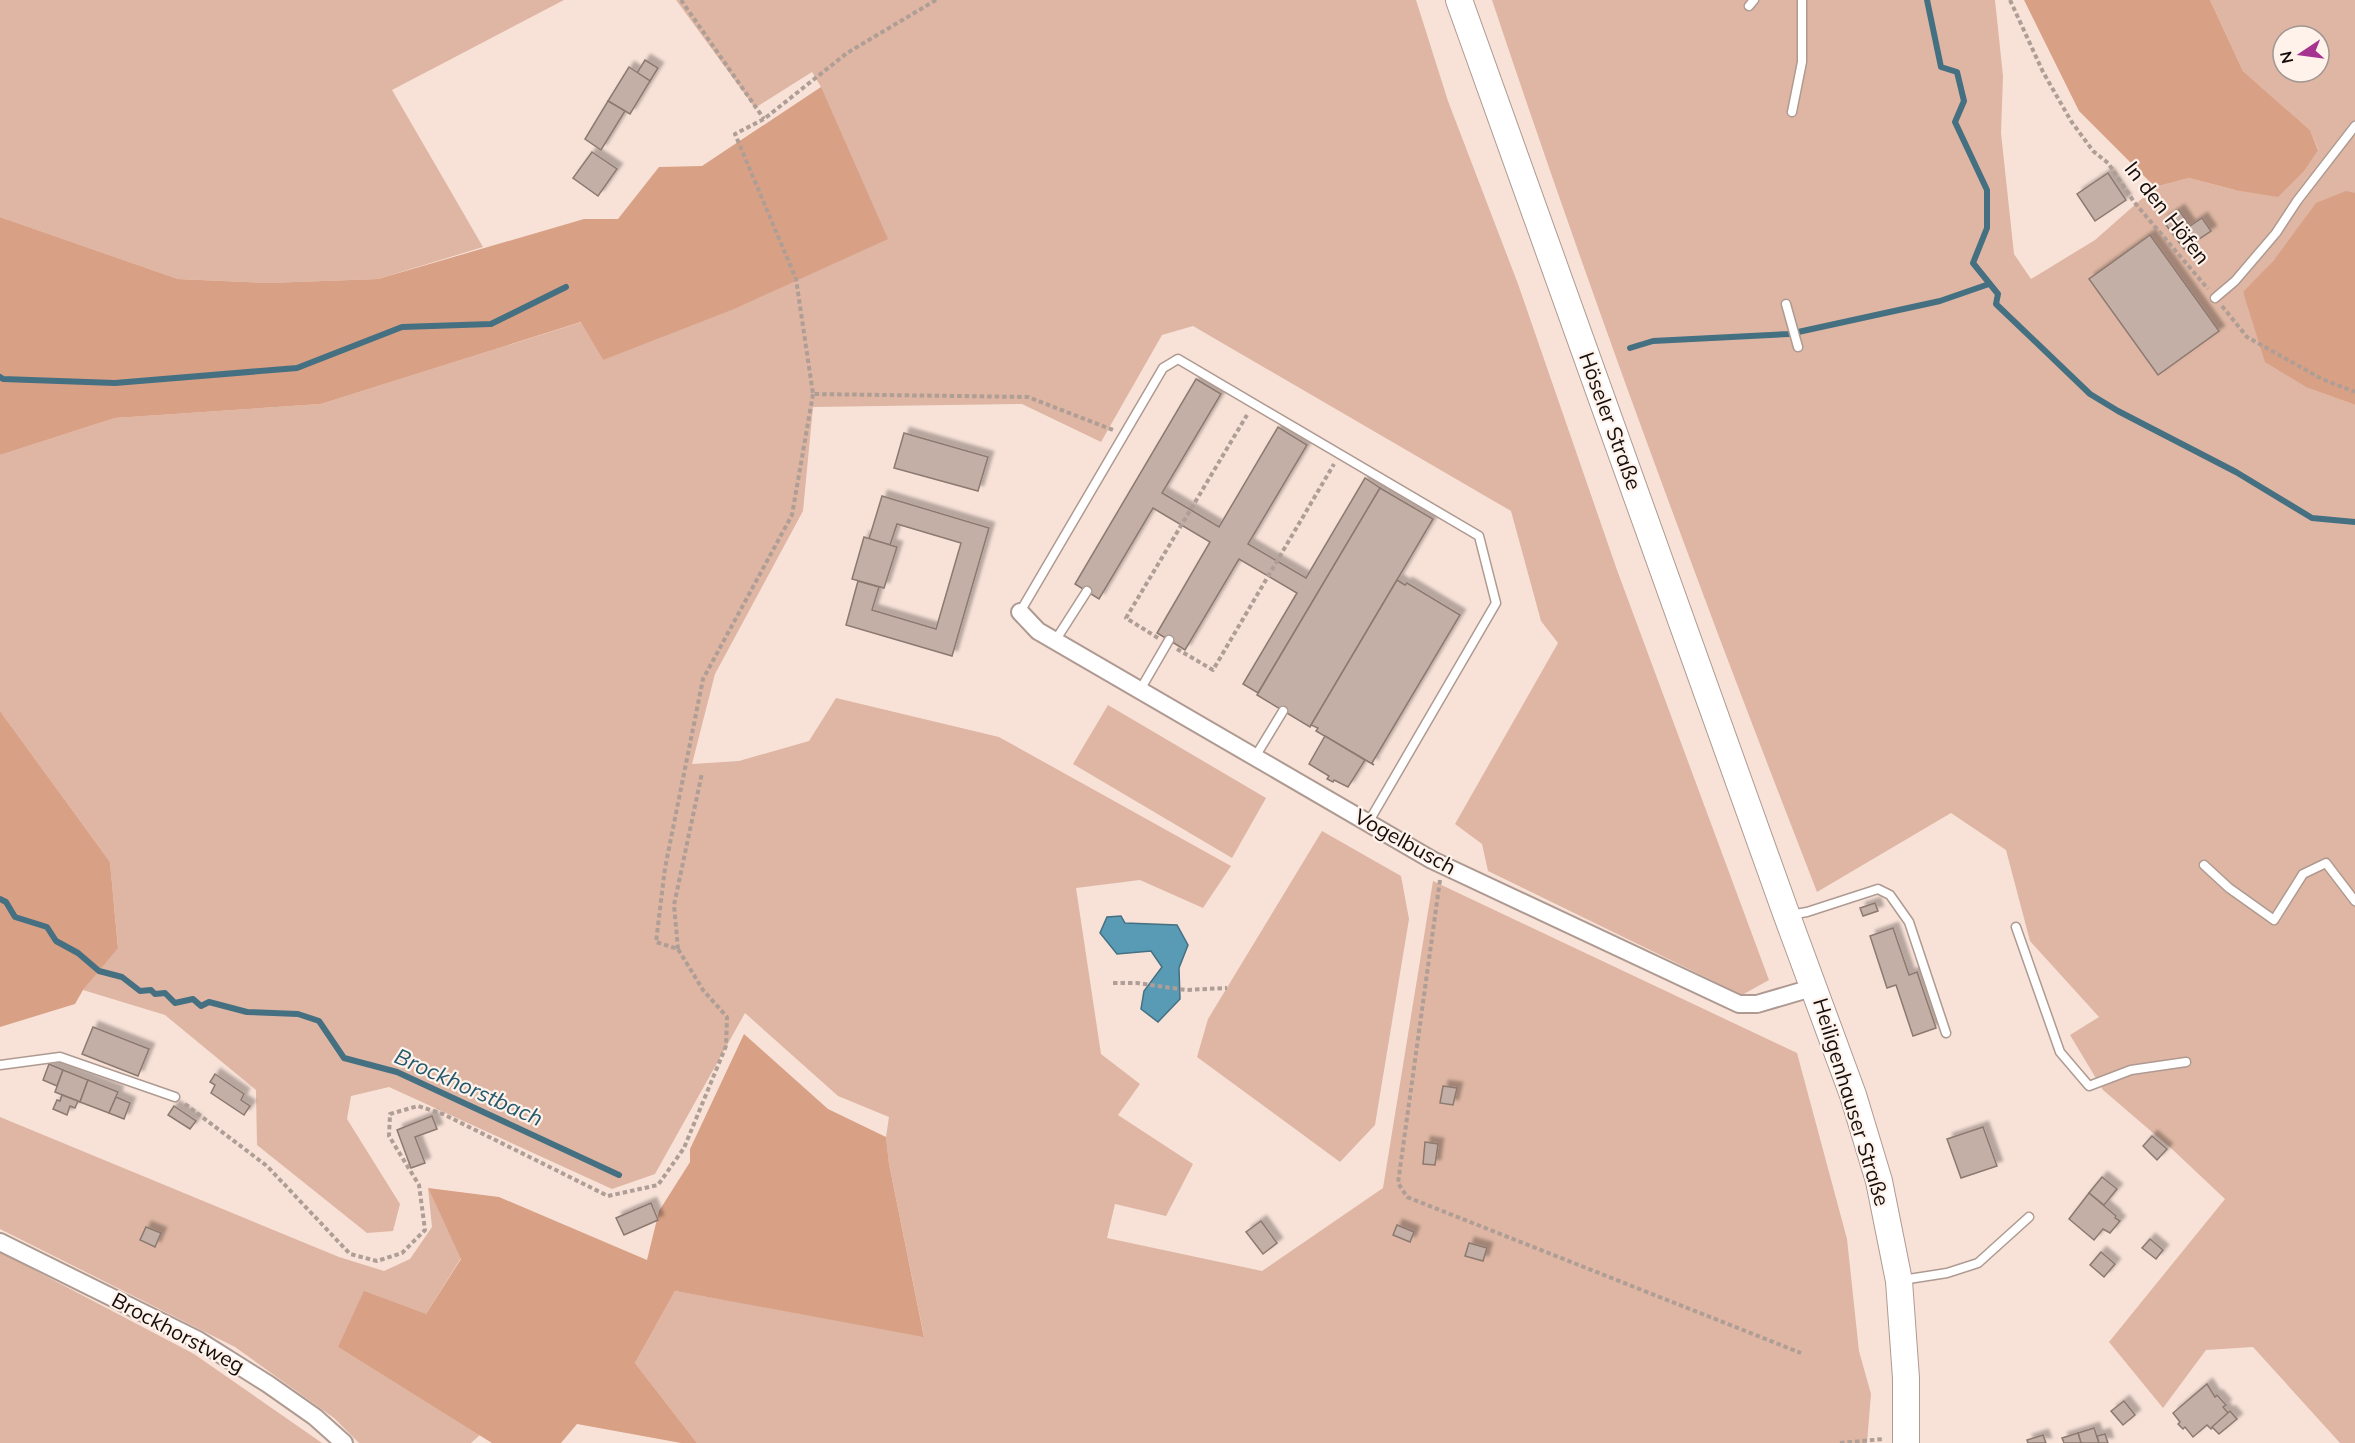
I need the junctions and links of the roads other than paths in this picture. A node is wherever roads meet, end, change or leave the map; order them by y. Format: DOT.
graph roads {
  1 [pos="1459,0"];
  2 [pos="1802,0"];
  3 [pos="1792,112"];
  4 [pos="2355,126"];
  5 [pos="2215,298"];
  6 [pos="1786,304"];
  7 [pos="1798,347"];
  8 [pos="1087,591"];
  9 [pos="1020,612"];
  10 [pos="1055,641"];
  11 [pos="1168,642"];
  12 [pos="1140,690"];
  13 [pos="1282,711"];
  14 [pos="1255,757"];
  15 [pos="1368,823"];
  16 [pos="1761,842"];
  17 [pos="2204,865"];
  18 [pos="2355,901"];
  19 [pos="1787,916"];
  20 [pos="2016,927"];
  21 [pos="1815,987"];
  22 [pos="1946,1033"];
  23 [pos="2186,1062"];
  24 [pos="0,1065"];
  25 [pos="175,1097"];
  26 [pos="2030,1217"];
  27 [pos="0,1242"];
  28 [pos="1899,1281"];
  29 [pos="344,1443"];
  30 [pos="1906,1443"];
  1 -- 16 [label="main road, Höseler Straße"];
  2 -- 3 [label="lane"];
  4 -- 5 [label="lane"];
  6 -- 7 [label="lane"];
  8 -- 10 [label="lane"];
  9 -- 10 [label="street, Vogelbusch"];
  9 -- 15 [label="lane"];
  10 -- 12 [label="street, Vogelbusch"];
  11 -- 12 [label="lane"];
  12 -- 14 [label="street, Vogelbusch"];
  13 -- 14 [label="lane"];
  14 -- 15 [label="street, Vogelbusch"];
  15 -- 21 [label="street, Vogelbusch"];
  16 -- 19 [label="main road, Heiligenhauser Straße"];
  17 -- 18 [label="lane"];
  19 -- 21 [label="main road, Heiligenhauser Straße"];
  19 -- 22 [label="lane"];
  20 -- 23 [label="lane"];
  21 -- 28 [label="main road, Heiligenhauser Straße"];
  24 -- 25 [label="lane"];
  26 -- 28 [label="lane"];
  27 -- 29 [label="street, Brockhorstweg"];
  28 -- 30 [label="main road, Heiligenhauser Straße"];
}
